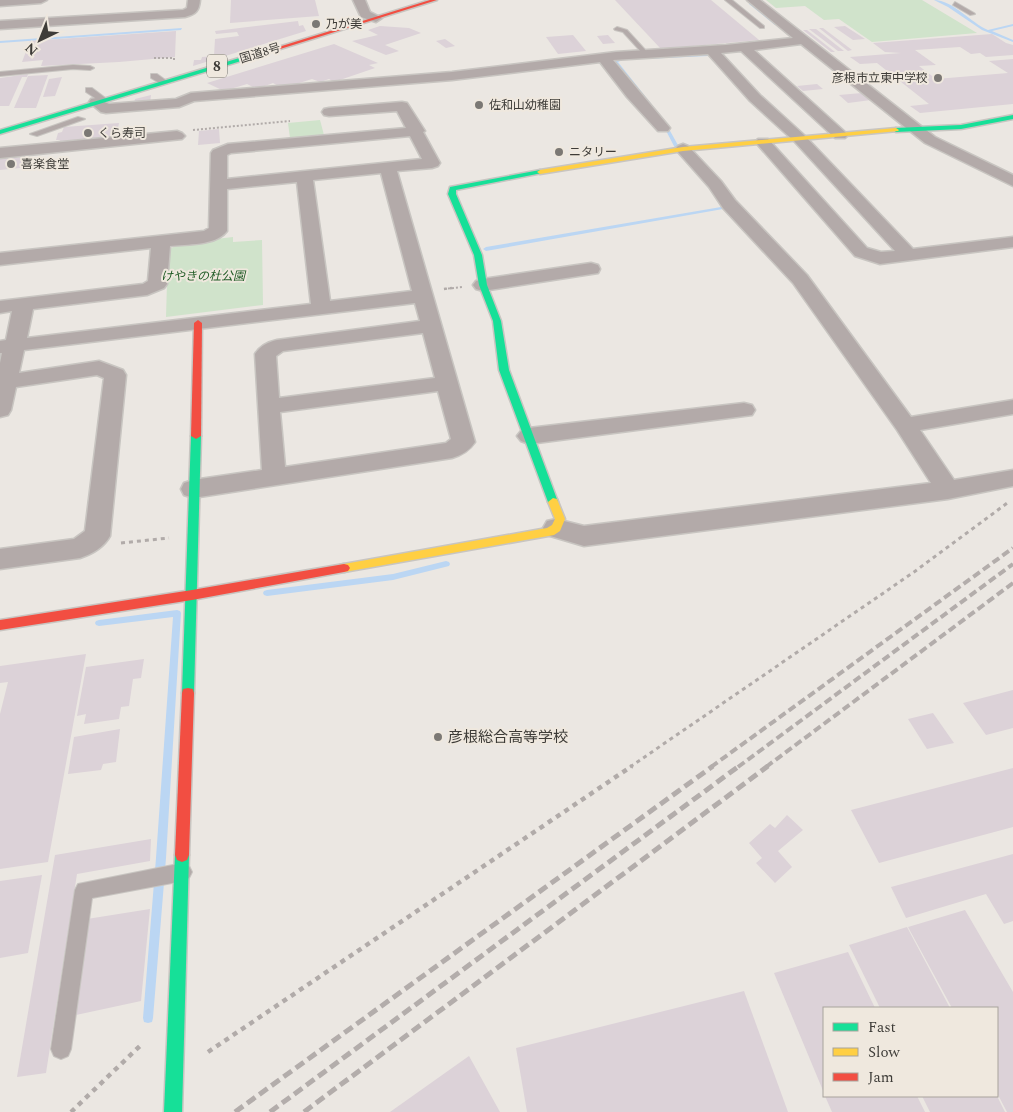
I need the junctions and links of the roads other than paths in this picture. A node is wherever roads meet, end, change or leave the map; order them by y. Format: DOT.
graph roads {
  1 [pos="41,0"];
  2 [pos="194,0"];
  3 [pos="359,0"];
  4 [pos="435,0"];
  5 [pos="729,0"];
  6 [pos="742,0"];
  7 [pos="753,0"];
  8 [pos="0,2"];
  9 [pos="955,4"];
  10 [pos="972,14"];
  11 [pos="376,18"];
  12 [pos="0,25"];
  13 [pos="762,27"];
  14 [pos="617,29"];
  15 [pos="804,40"];
  16 [pos="744,47"];
  17 [pos="711,50"];
  18 [pos="646,54"];
  19 [pos="600,57"];
  20 [pos="90,68"];
  21 [pos="0,74"];
  22 [pos="158,81"];
  23 [pos="96,98"];
  24 [pos="173,106"];
  25 [pos="329,112"];
  26 [pos="1013,117"];
  27 [pos="81,119"];
  28 [pos="23,125"];
  29 [pos="663,128"];
  30 [pos="918,130"];
  31 [pos="417,131"];
  32 [pos="0,132"];
  33 [pos="840,135"];
  34 [pos="177,136"];
  35 [pos="799,138"];
  36 [pos="763,142"];
  37 [pos="683,149"];
  38 [pos="0,152"];
  39 [pos="388,168"];
  40 [pos="304,176"];
  41 [pos="1013,181"];
  42 [pos="219,185"];
  43 [pos="161,242"];
  44 [pos="1013,242"];
  45 [pos="909,255"];
  46 [pos="0,259"];
  47 [pos="591,269"];
  48 [pos="483,285"];
  49 [pos="432,292"];
  50 [pos="24,304"];
  51 [pos="0,307"];
  52 [pos="321,308"];
  53 [pos="198,323"];
  54 [pos="431,326"];
  55 [pos="7,346"];
  56 [pos="8,381"];
  57 [pos="447,383"];
  58 [pos="270,406"];
  59 [pos="1013,408"];
  60 [pos="0,410"];
  61 [pos="744,410"];
  62 [pos="905,425"];
  63 [pos="529,436"];
  64 [pos="274,476"];
  65 [pos="1013,478"];
  66 [pos="193,489"];
  67 [pos="948,490"];
  68 [pos="556,528"];
  69 [pos="0,559"];
  70 [pos="192,595"];
  71 [pos="0,625"];
  72 [pos="166,875"];
  73 [pos="61,1049"];
  74 [pos="173,1112"];
  1 -- 8 [label="street"];
  2 -- 12 [label="street"];
  3 -- 11 [label="street"];
  4 -- 11 [label="main road, 国道8号 / 8"];
  5 -- 6 [label="lane"];
  5 -- 13 [label="lane"];
  7 -- 15 [label="street"];
  9 -- 10 [label="lane"];
  11 -- 22 [label="main road, 国道8号 / 8"];
  14 -- 18 [label="lane"];
  15 -- 16 [label="street"];
  15 -- 30 [label="street"];
  16 -- 17 [label="street"];
  16 -- 33 [label="street"];
  17 -- 18 [label="street"];
  17 -- 35 [label="street"];
  18 -- 19 [label="street"];
  19 -- 24 [label="street"];
  19 -- 29 [label="street"];
  20 -- 21 [label="lane"];
  22 -- 23 [label="main road, 国道8号 / 8"];
  22 -- 24 [label="street"];
  23 -- 24 [label="street"];
  23 -- 28 [label="main road, 国道8号 / 8"];
  25 -- 31 [label="street"];
  26 -- 30 [label="main road"];
  27 -- 28 [label="lane"];
  28 -- 32 [label="main road, 国道8号 / 8"];
  30 -- 33 [label="main road"];
  30 -- 41 [label="street"];
  31 -- 39 [label="street"];
  31 -- 42 [label="street"];
  33 -- 35 [label="main road"];
  34 -- 38 [label="street"];
  35 -- 36 [label="main road"];
  35 -- 45 [label="street"];
  36 -- 37 [label="main road"];
  36 -- 45 [label="street"];
  37 -- 48 [label="main road"];
  37 -- 62 [label="street"];
  39 -- 40 [label="street"];
  39 -- 49 [label="street"];
  40 -- 42 [label="street"];
  40 -- 52 [label="street"];
  42 -- 43 [label="street"];
  43 -- 46 [label="street"];
  43 -- 50 [label="street"];
  44 -- 45 [label="street"];
  47 -- 48 [label="street"];
  48 -- 63 [label="main road"];
  49 -- 52 [label="street"];
  49 -- 54 [label="street"];
  50 -- 51 [label="street"];
  50 -- 55 [label="street"];
  52 -- 53 [label="street"];
  53 -- 55 [label="street"];
  53 -- 66 [label="main road"];
  54 -- 57 [label="street"];
  54 -- 58 [label="street"];
  55 -- 56 [label="street"];
  56 -- 60 [label="street"];
  56 -- 69 [label="street"];
  57 -- 58 [label="street"];
  57 -- 64 [label="street"];
  58 -- 64 [label="street"];
  59 -- 62 [label="street"];
  61 -- 63 [label="street"];
  62 -- 67 [label="street"];
  63 -- 68 [label="main road"];
  64 -- 66 [label="street"];
  65 -- 67 [label="street"];
  66 -- 70 [label="main road"];
  67 -- 68 [label="street"];
  68 -- 70 [label="main road"];
  70 -- 71 [label="main road"];
  70 -- 72 [label="main road"];
  72 -- 73 [label="lane"];
  72 -- 74 [label="main road"];
}
